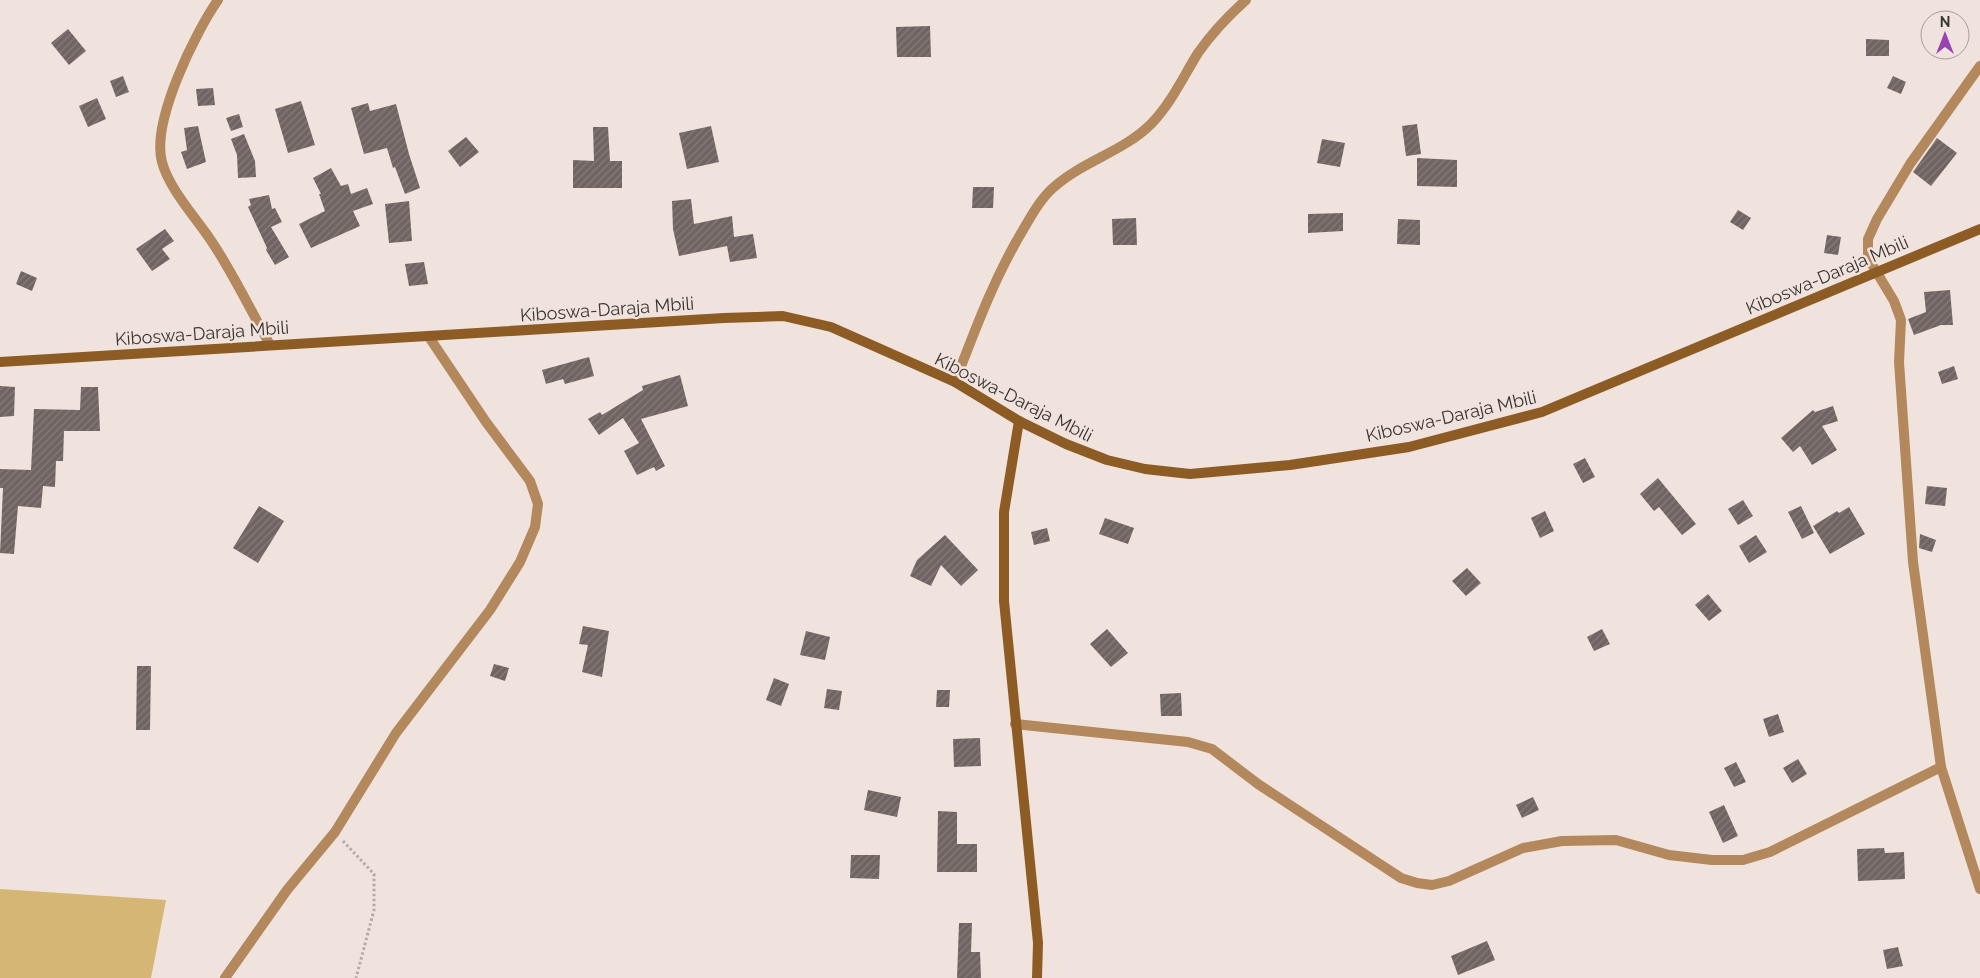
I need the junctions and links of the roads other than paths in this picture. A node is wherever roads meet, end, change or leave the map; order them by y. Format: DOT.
graph roads {
  1 [pos="218,0"];
  2 [pos="1246,0"];
  3 [pos="1980,66"];
  4 [pos="1980,229"];
  5 [pos="1877,272"];
  6 [pos="428,337"];
  7 [pos="270,345"];
  8 [pos="0,362"];
  9 [pos="955,382"];
  10 [pos="1019,421"];
  11 [pos="1015,724"];
  12 [pos="1941,767"];
  13 [pos="1980,889"];
  14 [pos="225,978"];
  15 [pos="1038,978"];
  1 -- 7 [label="street"];
  2 -- 9 [label="street"];
  3 -- 5 [label="street"];
  4 -- 5 [label="main road, Kiboswa-Daraja Mbili"];
  5 -- 10 [label="main road, Kiboswa-Daraja Mbili"];
  5 -- 12 [label="street"];
  6 -- 7 [label="main road, Kiboswa-Daraja Mbili"];
  6 -- 9 [label="main road, Kiboswa-Daraja Mbili"];
  6 -- 14 [label="street"];
  7 -- 8 [label="main road, Kiboswa-Daraja Mbili"];
  9 -- 10 [label="main road, Kiboswa-Daraja Mbili"];
  10 -- 11 [label="main road"];
  11 -- 12 [label="street"];
  11 -- 15 [label="main road"];
  12 -- 13 [label="street"];
}
